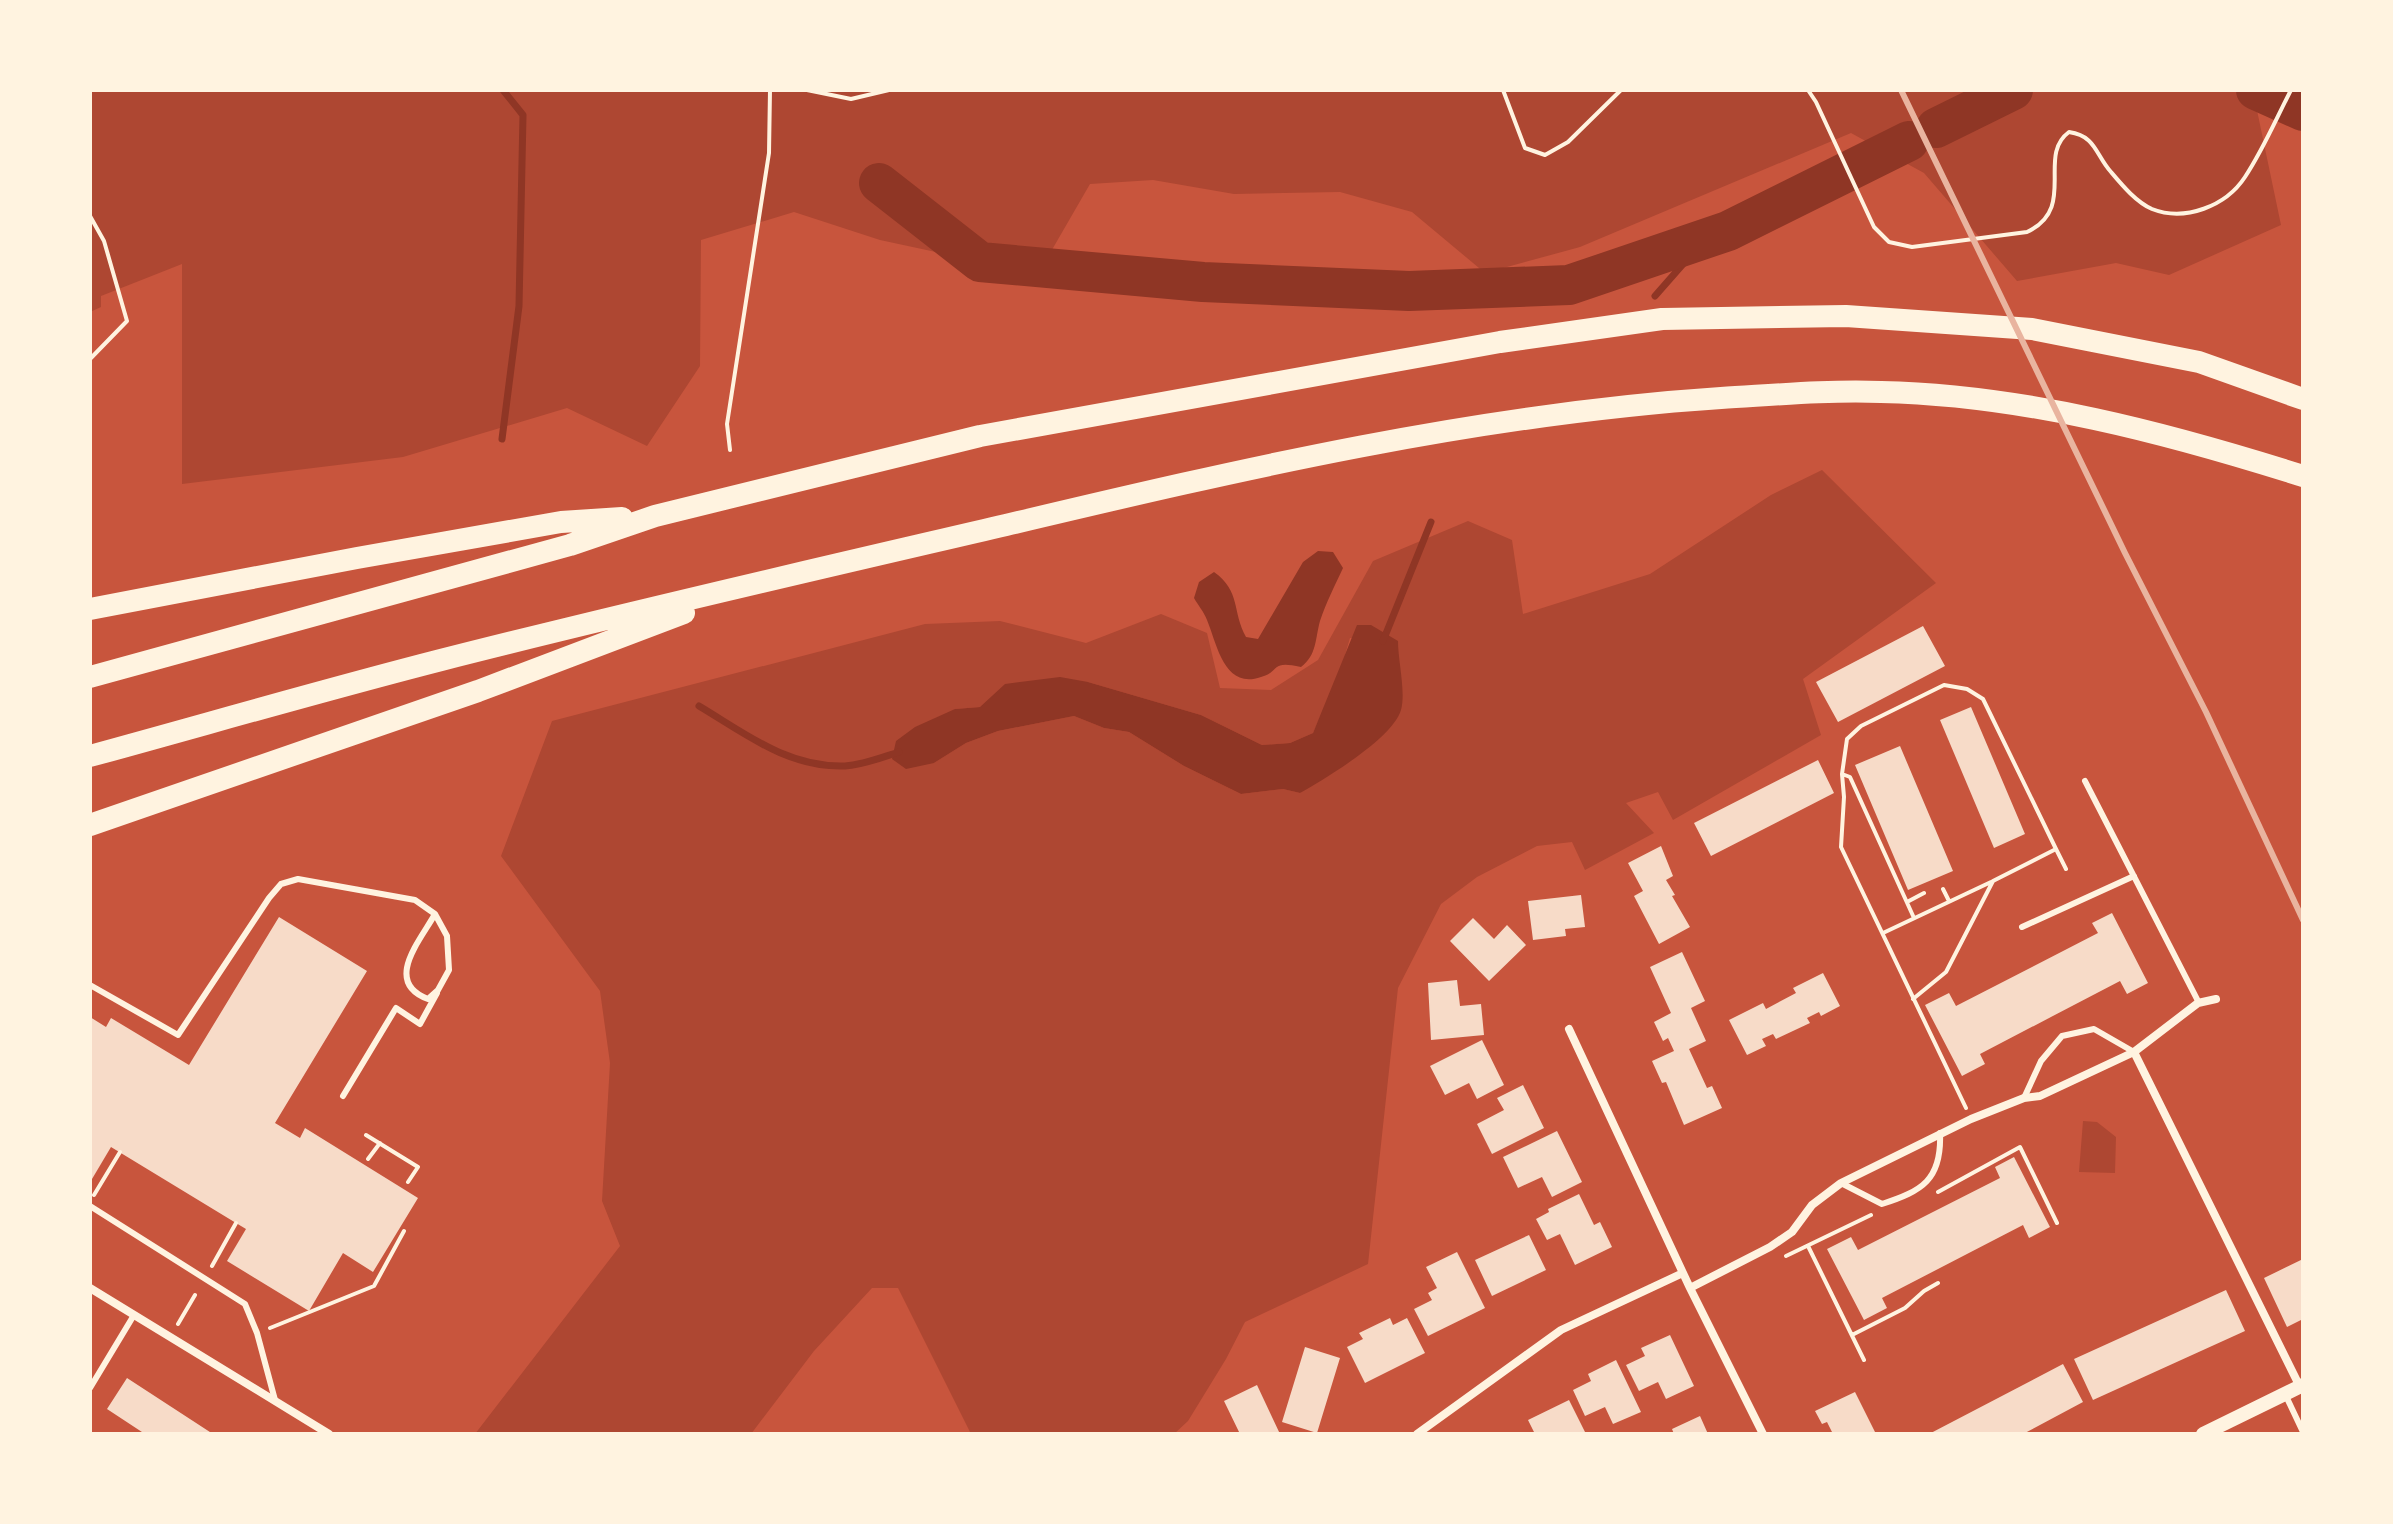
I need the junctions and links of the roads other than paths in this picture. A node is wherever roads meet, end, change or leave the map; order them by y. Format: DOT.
graph roads {
  1 [pos="2303,399"];
  2 [pos="2303,476"];
  3 [pos="655,516"];
  4 [pos="772,579"];
  5 [pos="90,609"];
  6 [pos="90,677"];
  7 [pos="90,756"];
  8 [pos="2085,781"];
  9 [pos="90,825"];
  10 [pos="2134,876"];
  11 [pos="435,914"];
  12 [pos="2022,927"];
  13 [pos="90,985"];
  14 [pos="438,990"];
  15 [pos="2216,999"];
  16 [pos="2199,1003"];
  17 [pos="1569,1029"];
  18 [pos="2134,1052"];
  19 [pos="343,1096"];
  20 [pos="2024,1098"];
  21 [pos="1940,1133"];
  22 [pos="1841,1183"];
  23 [pos="90,1206"];
  24 [pos="1683,1273"];
  25 [pos="90,1288"];
  26 [pos="1690,1288"];
  27 [pos="134,1315"];
  28 [pos="2302,1386"];
  29 [pos="90,1388"];
  30 [pos="2285,1394"];
  31 [pos="275,1401"];
  32 [pos="2303,1432"];
  33 [pos="329,1434"];
  34 [pos="1417,1434"];
  35 [pos="1763,1434"];
  36 [pos="2203,1434"];
  1 -- 3 [label="highway"];
  2 -- 4 [label="highway"];
  3 -- 5 [label="highway"];
  3 -- 6 [label="highway"];
  4 -- 7 [label="highway"];
  4 -- 9 [label="highway"];
  8 -- 10 [label="lane"];
  10 -- 12 [label="lane"];
  10 -- 16 [label="lane"];
  11 -- 13 [label="lane"];
  11 -- 14 [label="lane"];
  11 -- 14 [label="lane"];
  14 -- 19 [label="lane"];
  15 -- 16 [label="street"];
  16 -- 18 [label="street"];
  17 -- 24 [label="street"];
  18 -- 20 [label="street"];
  18 -- 20 [label="lane"];
  18 -- 28 [label="street"];
  20 -- 21 [label="street"];
  21 -- 22 [label="street"];
  21 -- 22 [label="lane"];
  22 -- 26 [label="street"];
  23 -- 31 [label="lane"];
  24 -- 26 [label="street"];
  24 -- 34 [label="street"];
  25 -- 27 [label="street"];
  26 -- 35 [label="street"];
  27 -- 29 [label="lane"];
  27 -- 31 [label="street"];
  28 -- 30 [label="street"];
  30 -- 32 [label="lane"];
  30 -- 36 [label="street"];
  31 -- 33 [label="street"];
}
